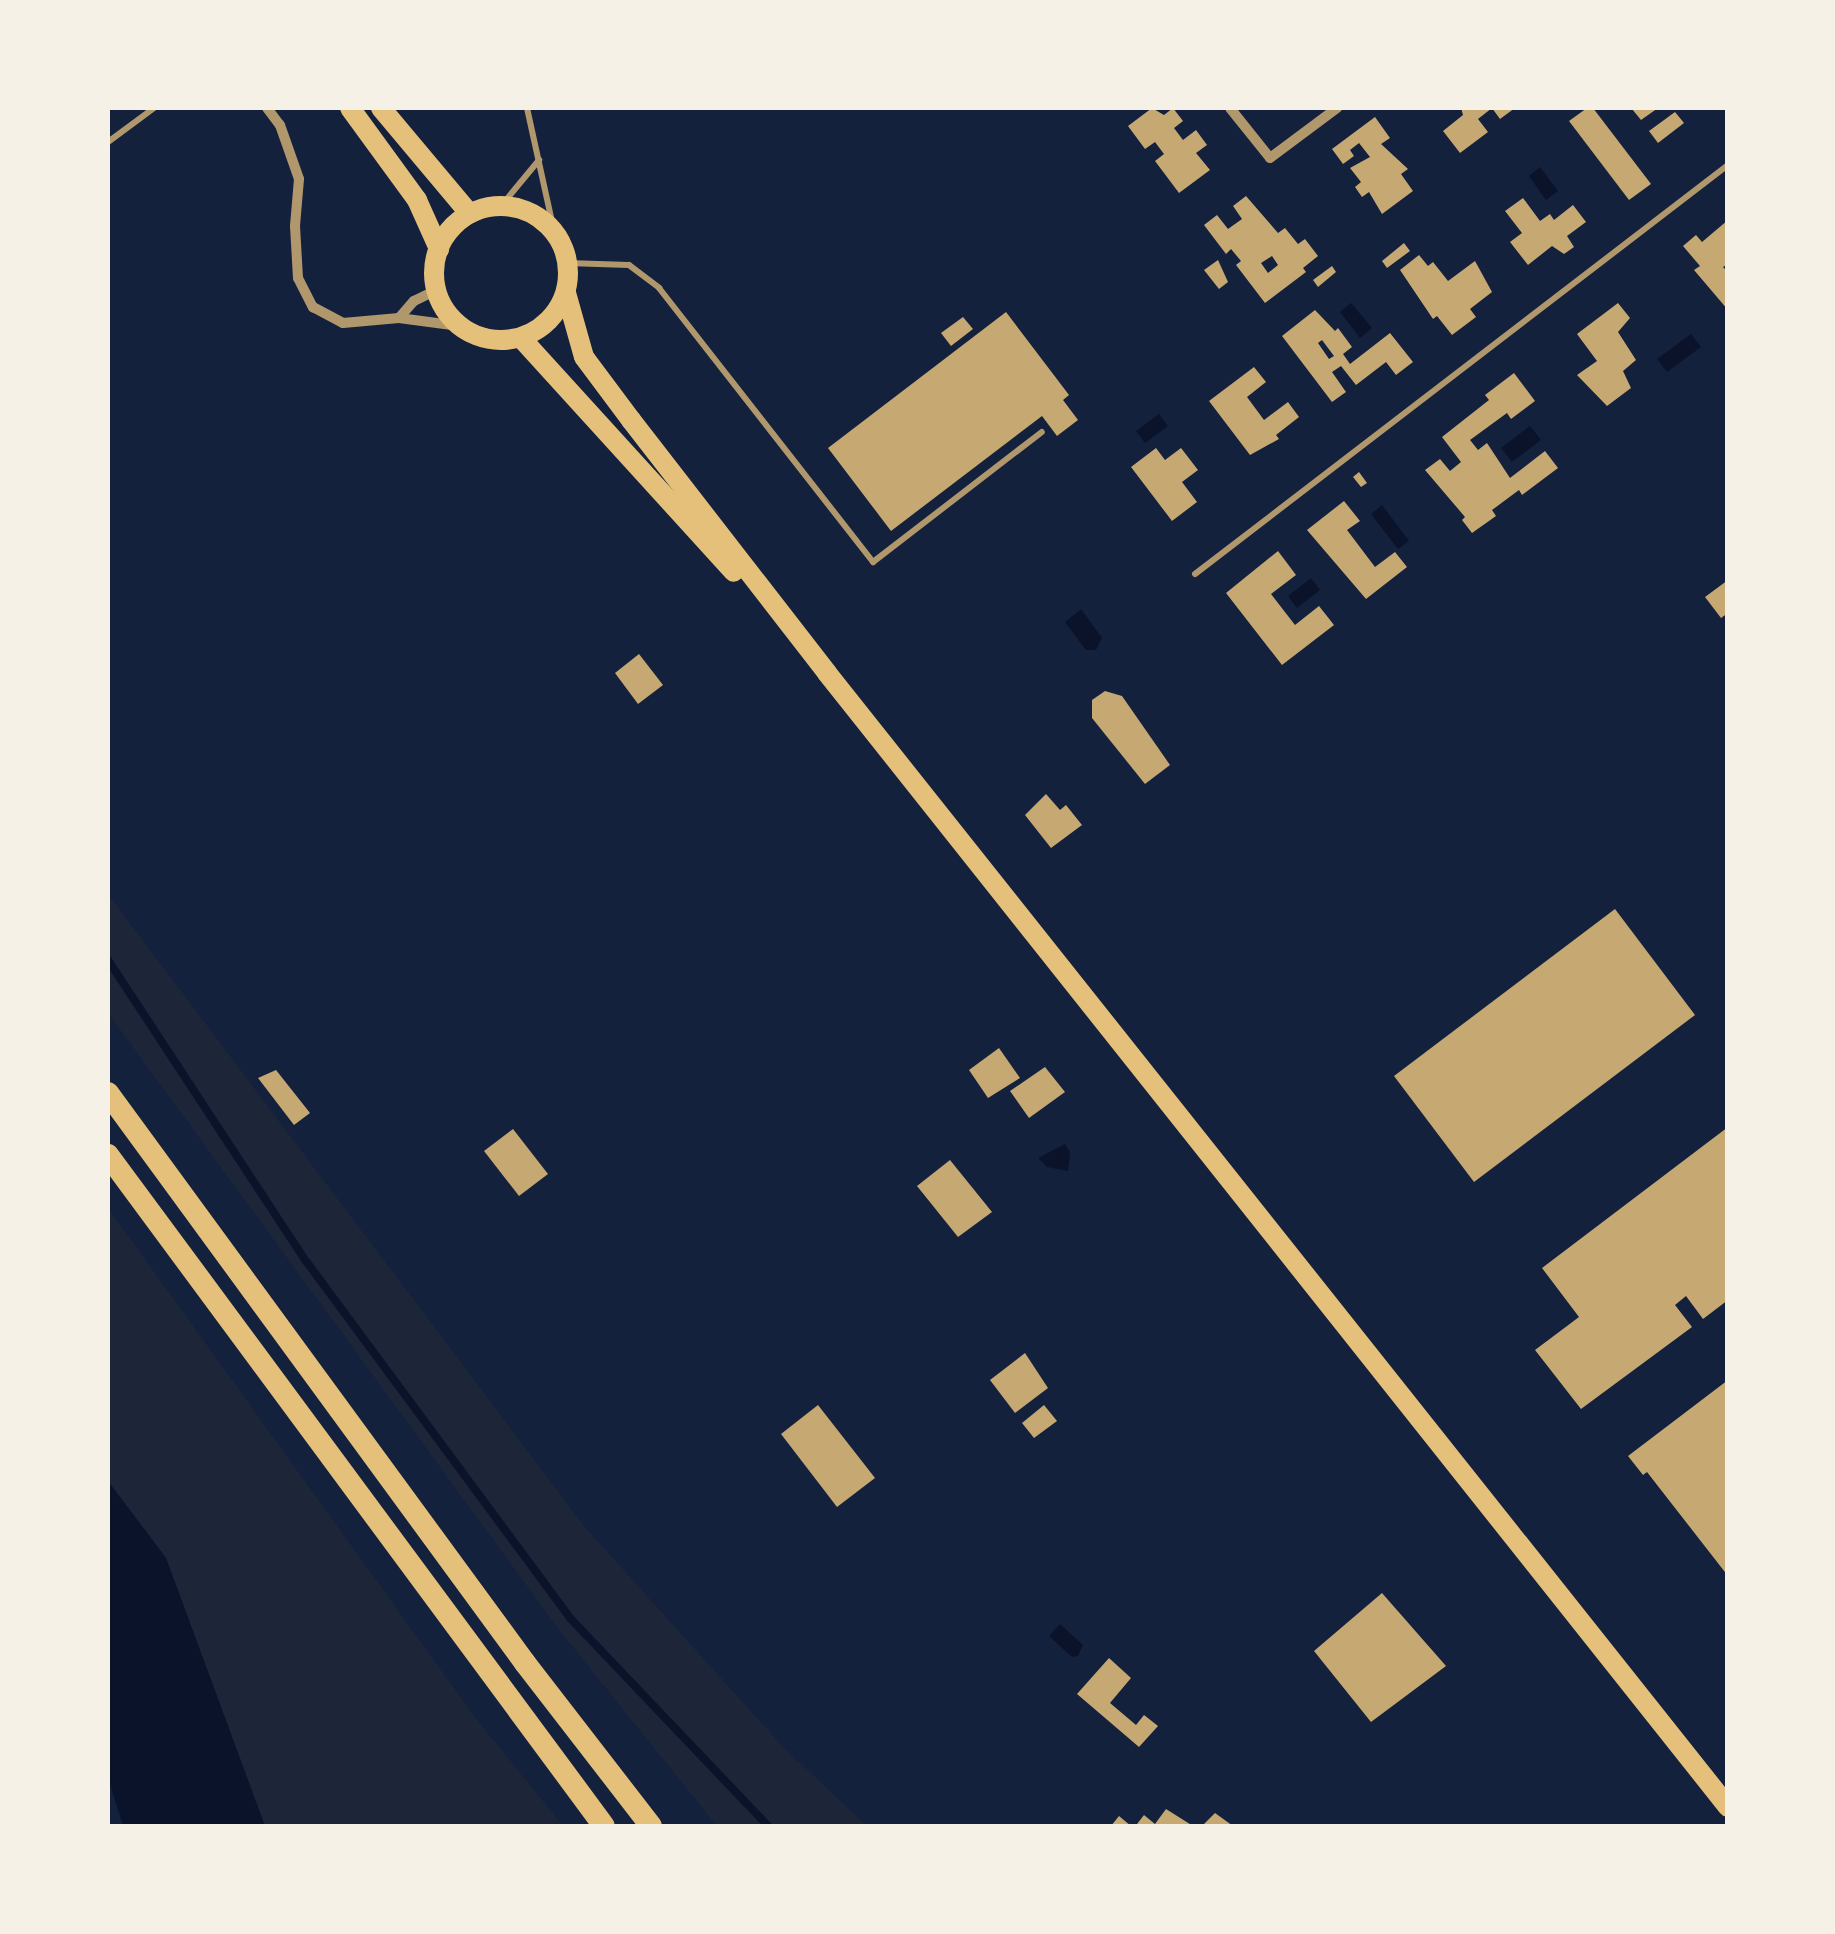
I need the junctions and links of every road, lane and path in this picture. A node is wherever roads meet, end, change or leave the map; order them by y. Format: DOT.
graph roads {
  1 [pos="154,108"];
  2 [pos="267,108"];
  3 [pos="350,108"];
  4 [pos="381,108"];
  5 [pos="528,108"];
  6 [pos="1230,108"];
  7 [pos="1337,108"];
  8 [pos="108,142"];
  9 [pos="539,159"];
  10 [pos="1728,164"];
  11 [pos="501,206"];
  12 [pos="470,214"];
  13 [pos="554,231"];
  14 [pos="439,249"];
  15 [pos="567,263"];
  16 [pos="436,290"];
  17 [pos="566,293"];
  18 [pos="398,318"];
  19 [pos="459,326"];
  20 [pos="521,338"];
  21 [pos="1042,432"];
  22 [pos="1195,574"];
  23 [pos="827,673"];
  24 [pos="108,1093"];
  25 [pos="108,1155"];
  26 [pos="1728,1807"];
  27 [pos="604,1826"];
  28 [pos="651,1826"];
  1 -- 8 [label="lane"];
  2 -- 18 [label="street"];
  3 -- 14 [label="main road"];
  4 -- 12 [label="main road"];
  5 -- 9 [label="lane"];
  6 -- 7 [label="street"];
  9 -- 11 [label="lane"];
  9 -- 13 [label="lane"];
  10 -- 22 [label="lane"];
  11 -- 12 [label="main road"];
  11 -- 13 [label="main road"];
  12 -- 14 [label="main road"];
  13 -- 15 [label="main road"];
  14 -- 16 [label="main road"];
  15 -- 17 [label="main road"];
  15 -- 21 [label="lane"];
  16 -- 18 [label="street"];
  16 -- 19 [label="main road"];
  17 -- 20 [label="main road"];
  17 -- 23 [label="main road"];
  18 -- 19 [label="street"];
  19 -- 20 [label="main road"];
  20 -- 23 [label="main road"];
  23 -- 26 [label="main road"];
  24 -- 28 [label="highway"];
  25 -- 27 [label="highway"];
}
